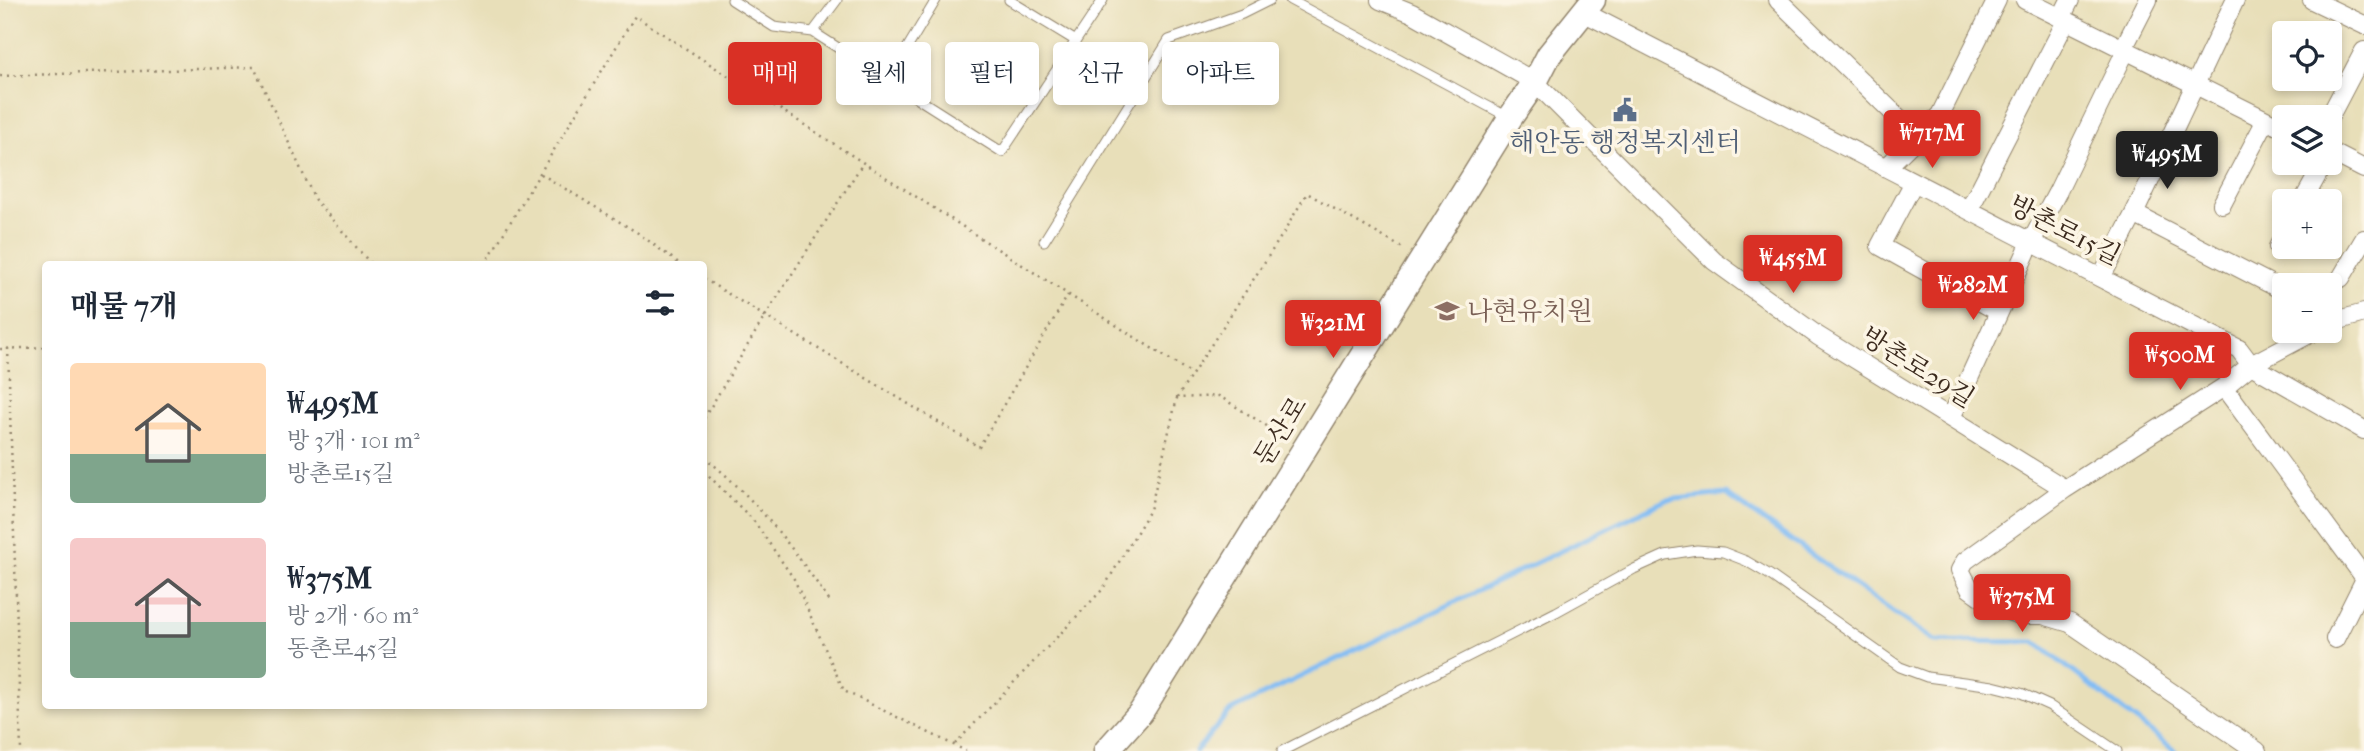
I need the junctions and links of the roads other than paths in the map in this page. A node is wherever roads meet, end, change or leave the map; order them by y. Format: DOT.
graph roads {
  1 [pos="732,0"];
  2 [pos="837,0"];
  3 [pos="936,0"];
  4 [pos="1009,0"];
  5 [pos="1103,0"];
  6 [pos="1269,0"];
  7 [pos="1290,0"];
  8 [pos="1380,0"];
  9 [pos="1778,0"];
  10 [pos="1997,0"];
  11 [pos="2025,0"];
  12 [pos="2070,0"];
  13 [pos="2148,0"];
  14 [pos="2235,0"];
  15 [pos="2313,0"];
  16 [pos="1415,6"];
  17 [pos="1588,6"];
  18 [pos="2064,19"];
  19 [pos="2364,25"];
  20 [pos="813,32"];
  21 [pos="1076,41"];
  22 [pos="911,42"];
  23 [pos="836,47"];
  24 [pos="2125,50"];
  25 [pos="2364,51"];
  26 [pos="1535,82"];
  27 [pos="2196,85"];
  28 [pos="928,105"];
  29 [pos="2336,105"];
  30 [pos="1510,118"];
  31 [pos="2266,120"];
  32 [pos="2272,123"];
  33 [pos="1918,137"];
  34 [pos="2342,158"];
  35 [pos="1886,168"];
  36 [pos="2364,169"];
  37 [pos="1914,182"];
  38 [pos="2222,204"];
  39 [pos="1969,210"];
  40 [pos="2134,214"];
  41 [pos="2364,239"];
  42 [pos="1044,241"];
  43 [pos="2031,242"];
  44 [pos="2342,276"];
  45 [pos="2101,278"];
  46 [pos="2272,285"];
  47 [pos="1998,312"];
  48 [pos="2363,312"];
  49 [pos="2342,317"];
  50 [pos="2292,343"];
  51 [pos="2251,365"];
  52 [pos="2224,387"];
  53 [pos="1951,418"];
  54 [pos="2364,430"];
  55 [pos="2066,489"];
  56 [pos="2364,579"];
  57 [pos="2335,639"];
  58 [pos="1106,751"];
  59 [pos="1282,751"];
  60 [pos="2117,751"];
  61 [pos="2257,751"];
  1 -- 20 [label="lane"];
  2 -- 20 [label="lane"];
  3 -- 22 [label="lane"];
  4 -- 21 [label="lane"];
  5 -- 21 [label="lane"];
  6 -- 42 [label="lane"];
  7 -- 30 [label="lane"];
  8 -- 16 [label="street, 방촌로29길"];
  9 -- 33 [label="street"];
  10 -- 33 [label="street"];
  11 -- 18 [label="street"];
  12 -- 18 [label="street"];
  13 -- 24 [label="street"];
  14 -- 27 [label="street"];
  15 -- 19 [label="street"];
  16 -- 26 [label="street, 방촌로29길"];
  17 -- 26 [label="street, 둔산로"];
  17 -- 35 [label="street, 방촌로15길"];
  18 -- 24 [label="street"];
  18 -- 39 [label="street"];
  20 -- 23 [label="lane"];
  21 -- 28 [label="lane"];
  24 -- 27 [label="street"];
  24 -- 43 [label="street"];
  25 -- 29 [label="street"];
  26 -- 30 [label="street, 둔산로"];
  26 -- 53 [label="street, 방촌로29길"];
  27 -- 31 [label="street"];
  27 -- 40 [label="street"];
  30 -- 58 [label="street, 둔산로"];
  31 -- 32 [label="street"];
  31 -- 38 [label="street"];
  33 -- 35 [label="street"];
  34 -- 36 [label="street"];
  35 -- 37 [label="street, 방촌로15길"];
  37 -- 39 [label="street, 방촌로15길"];
  37 -- 47 [label="street"];
  39 -- 43 [label="street, 방촌로15길"];
  40 -- 45 [label="street"];
  40 -- 46 [label="street"];
  41 -- 44 [label="street"];
  43 -- 45 [label="street, 방촌로15길"];
  43 -- 47 [label="street"];
  45 -- 51 [label="street, 방촌로15길"];
  47 -- 53 [label="street"];
  48 -- 49 [label="street"];
  50 -- 51 [label="street"];
  51 -- 52 [label="street"];
  51 -- 54 [label="street, 방촌로15길"];
  52 -- 55 [label="street"];
  52 -- 56 [label="street"];
  53 -- 55 [label="street, 방촌로29길"];
  55 -- 61 [label="street"];
  56 -- 57 [label="street"];
  59 -- 60 [label="lane"];
}
